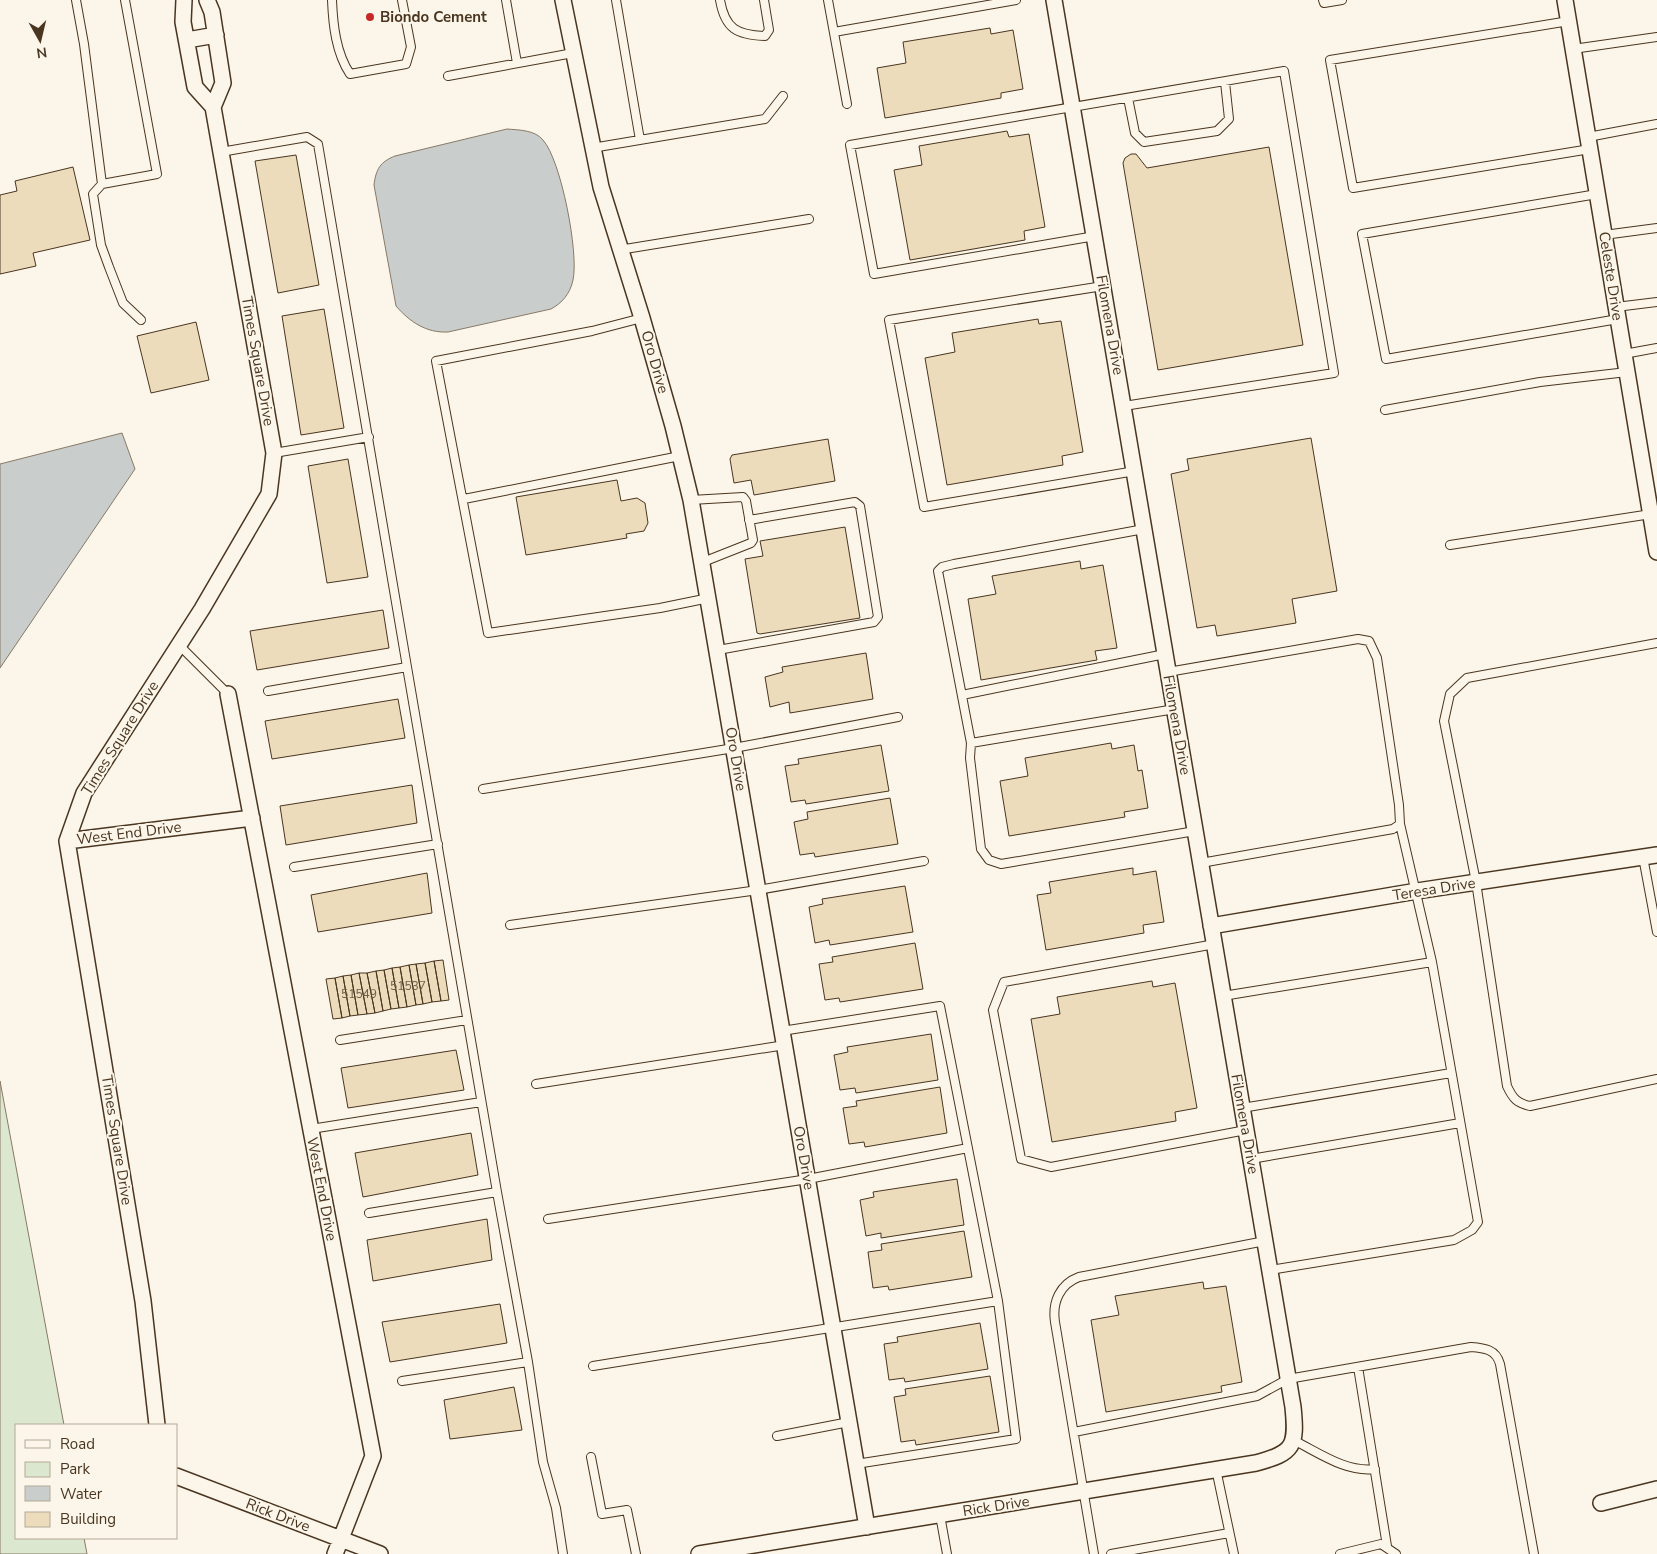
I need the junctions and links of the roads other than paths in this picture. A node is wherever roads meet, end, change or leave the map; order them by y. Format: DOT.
graph roads {
  1 [pos="76,0"];
  2 [pos="125,0"];
  3 [pos="184,0"];
  4 [pos="207,0"];
  5 [pos="332,0"];
  6 [pos="402,0"];
  7 [pos="506,0"];
  8 [pos="563,0"];
  9 [pos="616,0"];
  10 [pos="720,0"];
  11 [pos="764,0"];
  12 [pos="828,0"];
  13 [pos="1016,0"];
  14 [pos="1054,0"];
  15 [pos="1323,0"];
  16 [pos="1342,0"];
  17 [pos="1565,0"];
  18 [pos="1569,21"];
  19 [pos="834,32"];
  20 [pos="216,35"];
  21 [pos="1657,37"];
  22 [pos="187,40"];
  23 [pos="1573,49"];
  24 [pos="572,53"];
  25 [pos="517,63"];
  26 [pos="448,76"];
  27 [pos="1225,82"];
  28 [pos="784,96"];
  29 [pos="1128,98"];
  30 [pos="847,104"];
  31 [pos="213,107"];
  32 [pos="1073,107"];
  33 [pos="1657,124"];
  34 [pos="640,140"];
  35 [pos="1589,143"];
  36 [pos="592,148"];
  37 [pos="221,152"];
  38 [pos="102,184"];
  39 [pos="1597,194"];
  40 [pos="809,219"];
  41 [pos="1657,228"];
  42 [pos="1604,235"];
  43 [pos="1095,236"];
  44 [pos="619,250"];
  45 [pos="1103,286"];
  46 [pos="1657,302"];
  47 [pos="1617,313"];
  48 [pos="642,318"];
  49 [pos="141,320"];
  50 [pos="1657,348"];
  51 [pos="1624,354"];
  52 [pos="1627,372"];
  53 [pos="1124,406"];
  54 [pos="1385,410"];
  55 [pos="368,437"];
  56 [pos="274,453"];
  57 [pos="680,456"];
  58 [pos="1134,471"];
  59 [pos="464,499"];
  60 [pos="691,500"];
  61 [pos="1651,514"];
  62 [pos="749,520"];
  63 [pos="1144,529"];
  64 [pos="1450,545"];
  65 [pos="1657,552"];
  66 [pos="703,562"];
  67 [pos="709,598"];
  68 [pos="1657,643"];
  69 [pos="179,645"];
  70 [pos="718,650"];
  71 [pos="1165,654"];
  72 [pos="407,667"];
  73 [pos="1168,672"];
  74 [pos="268,691"];
  75 [pos="228,694"];
  76 [pos="962,695"];
  77 [pos="1175,709"];
  78 [pos="898,717"];
  79 [pos="971,743"];
  80 [pos="734,748"];
  81 [pos="483,789"];
  82 [pos="252,818"];
  83 [pos="1400,824"];
  84 [pos="1195,831"];
  85 [pos="67,841"];
  86 [pos="438,844"];
  87 [pos="1650,856"];
  88 [pos="924,861"];
  89 [pos="1201,863"];
  90 [pos="294,866"];
  91 [pos="1476,882"];
  92 [pos="758,890"];
  93 [pos="1417,891"];
  94 [pos="510,926"];
  95 [pos="1211,926"];
  96 [pos="1657,932"];
  97 [pos="1214,944"];
  98 [pos="1432,962"];
  99 [pos="1223,996"];
  100 [pos="467,1020"];
  101 [pos="784,1038"];
  102 [pos="340,1040"];
  103 [pos="1451,1073"];
  104 [pos="1657,1079"];
  105 [pos="536,1084"];
  106 [pos="481,1102"];
  107 [pos="1242,1108"];
  108 [pos="1460,1123"];
  109 [pos="310,1129"];
  110 [pos="1246,1130"];
  111 [pos="968,1148"];
  112 [pos="1251,1159"];
  113 [pos="808,1179"];
  114 [pos="497,1192"];
  115 [pos="369,1213"];
  116 [pos="548,1219"];
  117 [pos="1265,1241"];
  118 [pos="1270,1270"];
  119 [pos="998,1301"];
  120 [pos="833,1328"];
  121 [pos="528,1362"];
  122 [pos="593,1366"];
  123 [pos="1358,1367"];
  124 [pos="1288,1379"];
  125 [pos="402,1381"];
  126 [pos="849,1422"];
  127 [pos="157,1424"];
  128 [pos="1074,1432"];
  129 [pos="776,1436"];
  130 [pos="1291,1444"];
  131 [pos="590,1457"];
  132 [pos="856,1464"];
  133 [pos="1216,1469"];
  134 [pos="1375,1469"];
  135 [pos="178,1477"];
  136 [pos="1657,1489"];
  137 [pos="1084,1491"];
  138 [pos="1601,1503"];
  139 [pos="940,1515"];
  140 [pos="867,1527"];
  141 [pos="1229,1533"];
  142 [pos="341,1539"];
  143 [pos="1387,1546"];
  144 [pos="335,1554"];
  145 [pos="380,1554"];
  146 [pos="562,1554"];
  147 [pos="636,1554"];
  148 [pos="700,1554"];
  149 [pos="947,1554"];
  150 [pos="1094,1554"];
  151 [pos="1111,1554"];
  152 [pos="1234,1554"];
  153 [pos="1340,1554"];
  154 [pos="1396,1554"];
  155 [pos="1534,1554"];
  1 -- 38 [label="lane"];
  2 -- 38 [label="lane"];
  3 -- 22 [label="street"];
  4 -- 20 [label="street"];
  5 -- 6 [label="lane"];
  7 -- 25 [label="lane"];
  8 -- 24 [label="street, Oro Drive"];
  9 -- 34 [label="lane"];
  10 -- 11 [label="lane"];
  12 -- 19 [label="lane"];
  13 -- 19 [label="lane"];
  14 -- 32 [label="street, Filomena Drive"];
  15 -- 16 [label="lane"];
  17 -- 18 [label="street, Celeste Drive"];
  18 -- 23 [label="street, Celeste Drive"];
  18 -- 35 [label="lane"];
  19 -- 30 [label="lane"];
  20 -- 22 [label="street"];
  20 -- 31 [label="street"];
  21 -- 23 [label="lane"];
  22 -- 31 [label="street"];
  23 -- 35 [label="street, Celeste Drive"];
  24 -- 25 [label="lane"];
  24 -- 36 [label="street, Oro Drive"];
  25 -- 26 [label="lane"];
  27 -- 29 [label="lane"];
  27 -- 29 [label="lane"];
  27 -- 53 [label="lane"];
  28 -- 34 [label="lane"];
  29 -- 32 [label="lane"];
  31 -- 37 [label="street, Times Square Drive"];
  32 -- 43 [label="street, Filomena Drive"];
  32 -- 43 [label="lane"];
  33 -- 35 [label="lane"];
  34 -- 36 [label="lane"];
  35 -- 39 [label="street, Celeste Drive"];
  36 -- 44 [label="street, Oro Drive"];
  37 -- 55 [label="lane"];
  37 -- 56 [label="street, Times Square Drive"];
  38 -- 49 [label="lane"];
  39 -- 42 [label="street, Celeste Drive"];
  39 -- 47 [label="lane"];
  40 -- 44 [label="lane"];
  41 -- 42 [label="lane"];
  42 -- 47 [label="street, Celeste Drive"];
  43 -- 45 [label="street, Filomena Drive"];
  44 -- 48 [label="street, Oro Drive"];
  45 -- 53 [label="street, Filomena Drive"];
  45 -- 58 [label="lane"];
  46 -- 47 [label="lane"];
  47 -- 51 [label="street, Celeste Drive"];
  48 -- 57 [label="street, Oro Drive"];
  48 -- 59 [label="lane"];
  50 -- 51 [label="lane"];
  51 -- 52 [label="street, Celeste Drive"];
  52 -- 54 [label="lane"];
  52 -- 61 [label="street, Celeste Drive"];
  53 -- 58 [label="street, Filomena Drive"];
  55 -- 56 [label="lane"];
  55 -- 72 [label="lane"];
  56 -- 69 [label="street, Times Square Drive"];
  57 -- 59 [label="lane"];
  57 -- 60 [label="street, Oro Drive"];
  58 -- 63 [label="street, Filomena Drive"];
  59 -- 67 [label="lane"];
  60 -- 62 [label="lane"];
  60 -- 66 [label="street, Oro Drive"];
  61 -- 64 [label="lane"];
  61 -- 65 [label="street, Celeste Drive"];
  62 -- 66 [label="lane"];
  62 -- 70 [label="lane"];
  63 -- 71 [label="street, Filomena Drive"];
  63 -- 76 [label="lane"];
  66 -- 67 [label="street, Oro Drive"];
  67 -- 70 [label="street, Oro Drive"];
  68 -- 91 [label="lane"];
  69 -- 75 [label="lane"];
  69 -- 85 [label="street, Times Square Drive"];
  70 -- 80 [label="street, Oro Drive"];
  71 -- 73 [label="street, Filomena Drive"];
  71 -- 76 [label="lane"];
  72 -- 74 [label="lane"];
  72 -- 86 [label="lane"];
  73 -- 77 [label="street, Filomena Drive"];
  73 -- 83 [label="lane"];
  75 -- 82 [label="street, West End Drive"];
  76 -- 79 [label="lane"];
  77 -- 79 [label="lane"];
  77 -- 84 [label="street, Filomena Drive"];
  78 -- 80 [label="lane"];
  79 -- 84 [label="lane"];
  80 -- 81 [label="lane"];
  80 -- 92 [label="street, Oro Drive"];
  82 -- 85 [label="street, West End Drive"];
  82 -- 109 [label="street, West End Drive"];
  83 -- 89 [label="lane"];
  83 -- 93 [label="lane"];
  84 -- 89 [label="street, Filomena Drive"];
  85 -- 127 [label="street, Times Square Drive"];
  86 -- 90 [label="lane"];
  86 -- 100 [label="lane"];
  87 -- 91 [label="street, Teresa Drive"];
  87 -- 96 [label="lane"];
  88 -- 92 [label="lane"];
  89 -- 95 [label="street, Filomena Drive"];
  91 -- 93 [label="street, Teresa Drive"];
  91 -- 104 [label="lane"];
  92 -- 94 [label="lane"];
  92 -- 101 [label="street, Oro Drive"];
  93 -- 95 [label="street, Teresa Drive"];
  93 -- 98 [label="lane"];
  95 -- 97 [label="street, Filomena Drive"];
  97 -- 99 [label="street, Filomena Drive"];
  97 -- 110 [label="lane"];
  98 -- 99 [label="lane"];
  98 -- 103 [label="lane"];
  99 -- 107 [label="street, Filomena Drive"];
  100 -- 102 [label="lane"];
  100 -- 106 [label="lane"];
  101 -- 105 [label="lane"];
  101 -- 111 [label="lane"];
  101 -- 113 [label="street, Oro Drive"];
  103 -- 107 [label="lane"];
  103 -- 108 [label="lane"];
  106 -- 109 [label="lane"];
  106 -- 114 [label="lane"];
  107 -- 110 [label="street, Filomena Drive"];
  108 -- 112 [label="lane"];
  108 -- 118 [label="lane"];
  109 -- 142 [label="street, West End Drive"];
  110 -- 112 [label="street, Filomena Drive"];
  111 -- 113 [label="lane"];
  111 -- 119 [label="lane"];
  112 -- 117 [label="street, Filomena Drive"];
  113 -- 116 [label="lane"];
  113 -- 120 [label="street, Oro Drive"];
  114 -- 115 [label="lane"];
  114 -- 121 [label="lane"];
  117 -- 118 [label="street, Filomena Drive"];
  117 -- 128 [label="lane"];
  118 -- 124 [label="street, Filomena Drive"];
  119 -- 120 [label="lane"];
  119 -- 132 [label="lane"];
  120 -- 122 [label="lane"];
  120 -- 126 [label="street, Oro Drive"];
  121 -- 125 [label="lane"];
  121 -- 146 [label="lane"];
  123 -- 124 [label="lane"];
  123 -- 134 [label="lane"];
  123 -- 155 [label="lane"];
  124 -- 128 [label="lane"];
  124 -- 130 [label="street, Filomena Drive"];
  126 -- 129 [label="lane"];
  126 -- 132 [label="street, Oro Drive"];
  128 -- 137 [label="lane"];
  130 -- 133 [label="street, Rick Drive"];
  130 -- 134 [label="lane"];
  131 -- 147 [label="lane"];
  132 -- 140 [label="street, Oro Drive"];
  133 -- 137 [label="street, Rick Drive"];
  133 -- 141 [label="lane"];
  134 -- 143 [label="lane"];
  135 -- 142 [label="street, Rick Drive"];
  136 -- 138 [label="street"];
  137 -- 139 [label="street, Rick Drive"];
  137 -- 150 [label="lane"];
  139 -- 140 [label="street, Rick Drive"];
  139 -- 149 [label="lane"];
  140 -- 148 [label="street, Rick Drive"];
  141 -- 151 [label="lane"];
  141 -- 152 [label="lane"];
  142 -- 144 [label="street, West End Drive"];
  142 -- 145 [label="street, Rick Drive"];
  143 -- 153 [label="lane"];
  143 -- 154 [label="lane"];
}
